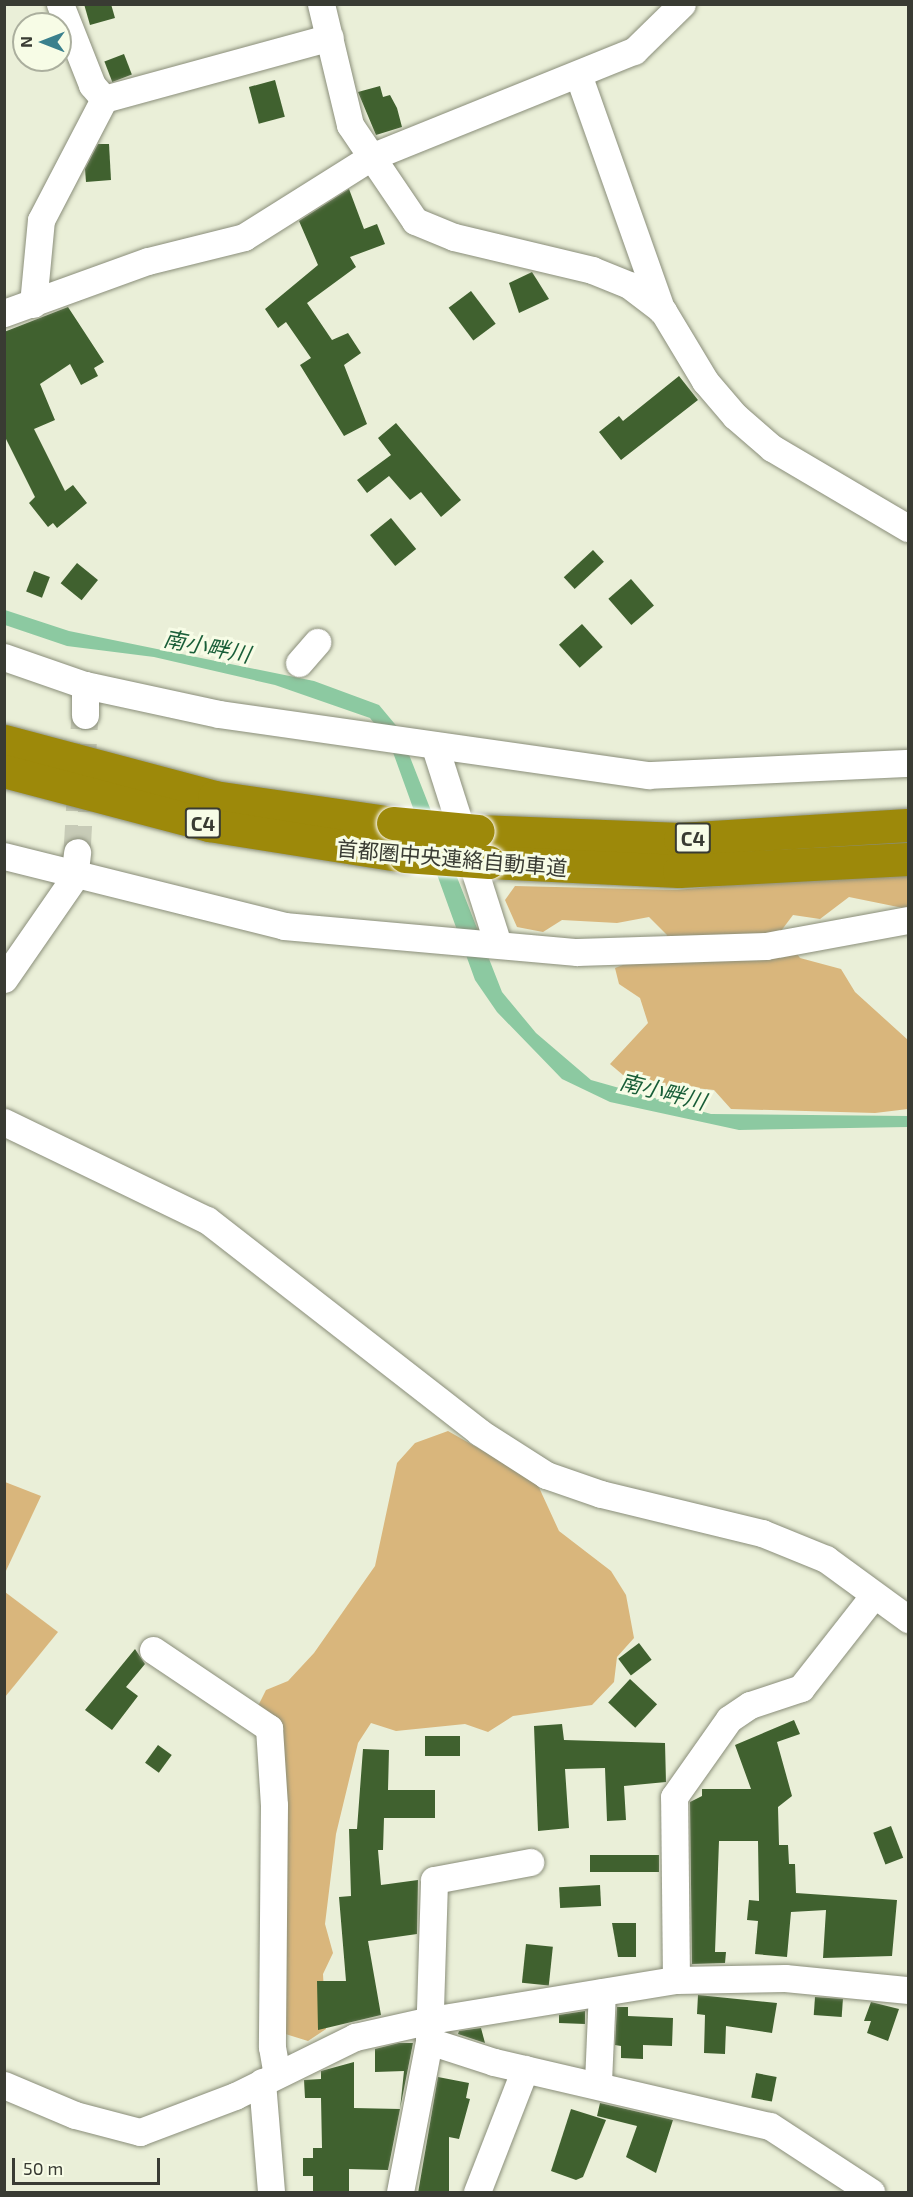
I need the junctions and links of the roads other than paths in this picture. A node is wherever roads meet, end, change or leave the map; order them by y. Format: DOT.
graph roads {
  1 [pos="60,4"];
  2 [pos="321,4"];
  3 [pos="682,4"];
  4 [pos="330,37"];
  5 [pos="579,77"];
  6 [pos="104,99"];
  7 [pos="371,157"];
  8 [pos="33,304"];
  9 [pos="663,311"];
  10 [pos="4,313"];
  11 [pos="909,528"];
  12 [pos="317,642"];
  13 [pos="4,657"];
  14 [pos="299,663"];
  15 [pos="85,685"];
  16 [pos="85,715"];
  17 [pos="4,741"];
  18 [pos="435,747"];
  19 [pos="909,763"];
  20 [pos="4,771"];
  21 [pos="909,825"];
  22 [pos="4,856"];
  23 [pos="909,859"];
  24 [pos="76,865"];
  25 [pos="909,920"];
  26 [pos="497,941"];
  27 [pos="4,979"];
  28 [pos="4,1122"];
  29 [pos="874,1594"];
  30 [pos="909,1619"];
  31 [pos="153,1650"];
  32 [pos="530,1862"];
  33 [pos="676,1980"];
  34 [pos="909,1990"];
  35 [pos="603,1992"];
  36 [pos="430,2031"];
  37 [pos="525,2069"];
  38 [pos="269,2078"];
  39 [pos="598,2082"];
  40 [pos="4,2085"];
  41 [pos="271,2193"];
  42 [pos="400,2193"];
  43 [pos="477,2193"];
  44 [pos="872,2193"];
  1 -- 6 [label="street"];
  2 -- 4 [label="street"];
  3 -- 5 [label="street"];
  4 -- 6 [label="street"];
  4 -- 7 [label="street"];
  5 -- 7 [label="street"];
  5 -- 9 [label="street"];
  6 -- 8 [label="street"];
  7 -- 8 [label="street"];
  7 -- 9 [label="street"];
  8 -- 10 [label="street"];
  9 -- 11 [label="street"];
  12 -- 14 [label="street"];
  13 -- 15 [label="street"];
  15 -- 16 [label="street"];
  15 -- 18 [label="street"];
  17 -- 21 [label="highway, 首都圏中央連絡自動車道 / C4, bridge"];
  18 -- 19 [label="street"];
  18 -- 26 [label="street"];
  20 -- 23 [label="highway, 首都圏中央連絡自動車道 / C4, bridge"];
  22 -- 24 [label="street"];
  24 -- 26 [label="street"];
  24 -- 27 [label="street"];
  25 -- 26 [label="street"];
  28 -- 29 [label="street"];
  29 -- 30 [label="street"];
  29 -- 33 [label="street"];
  31 -- 38 [label="street"];
  32 -- 36 [label="street"];
  33 -- 34 [label="street"];
  33 -- 35 [label="street"];
  35 -- 36 [label="street"];
  35 -- 39 [label="street"];
  36 -- 37 [label="street"];
  36 -- 38 [label="street"];
  36 -- 42 [label="street"];
  37 -- 39 [label="street"];
  37 -- 43 [label="street"];
  38 -- 40 [label="street"];
  38 -- 41 [label="street"];
  39 -- 44 [label="street"];
}
